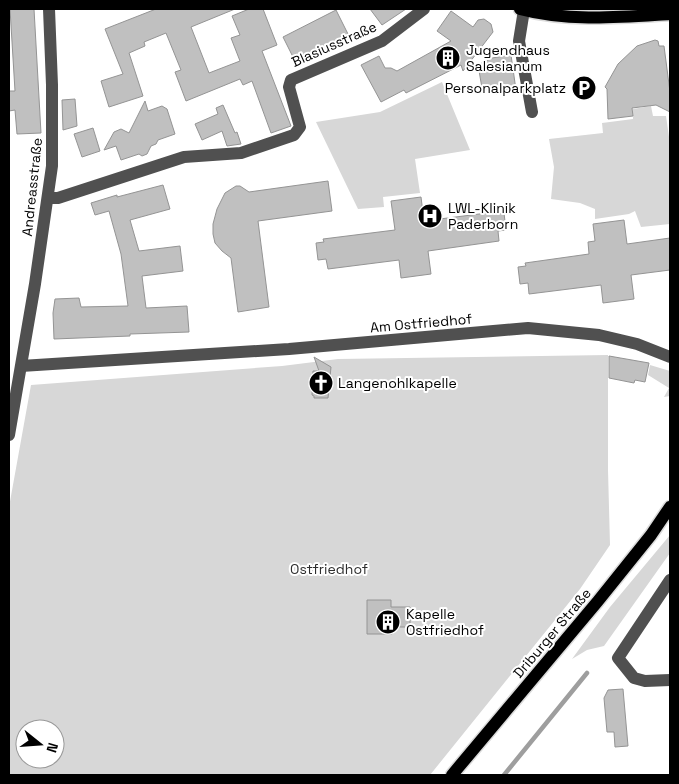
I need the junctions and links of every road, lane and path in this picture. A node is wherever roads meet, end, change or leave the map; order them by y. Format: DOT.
graph roads {
  1 [pos="49,9"];
  2 [pos="424,9"];
  3 [pos="522,9"];
  4 [pos="670,14"];
  5 [pos="532,112"];
  6 [pos="48,198"];
  7 [pos="670,357"];
  8 [pos="21,366"];
  9 [pos="9,435"];
  10 [pos="670,507"];
  11 [pos="670,580"];
  12 [pos="670,680"];
  13 [pos="452,775"];
  1 -- 6 [label="street, Andreasstraße"];
  2 -- 6 [label="street, Blasiusstraße"];
  3 -- 4 [label="main road"];
  3 -- 5 [label="street"];
  6 -- 8 [label="street, Andreasstraße"];
  7 -- 8 [label="street, Am Ostfriedhof"];
  8 -- 9 [label="street, Andreasstraße"];
  10 -- 13 [label="main road, Driburger Straße"];
  11 -- 12 [label="street"];
}
